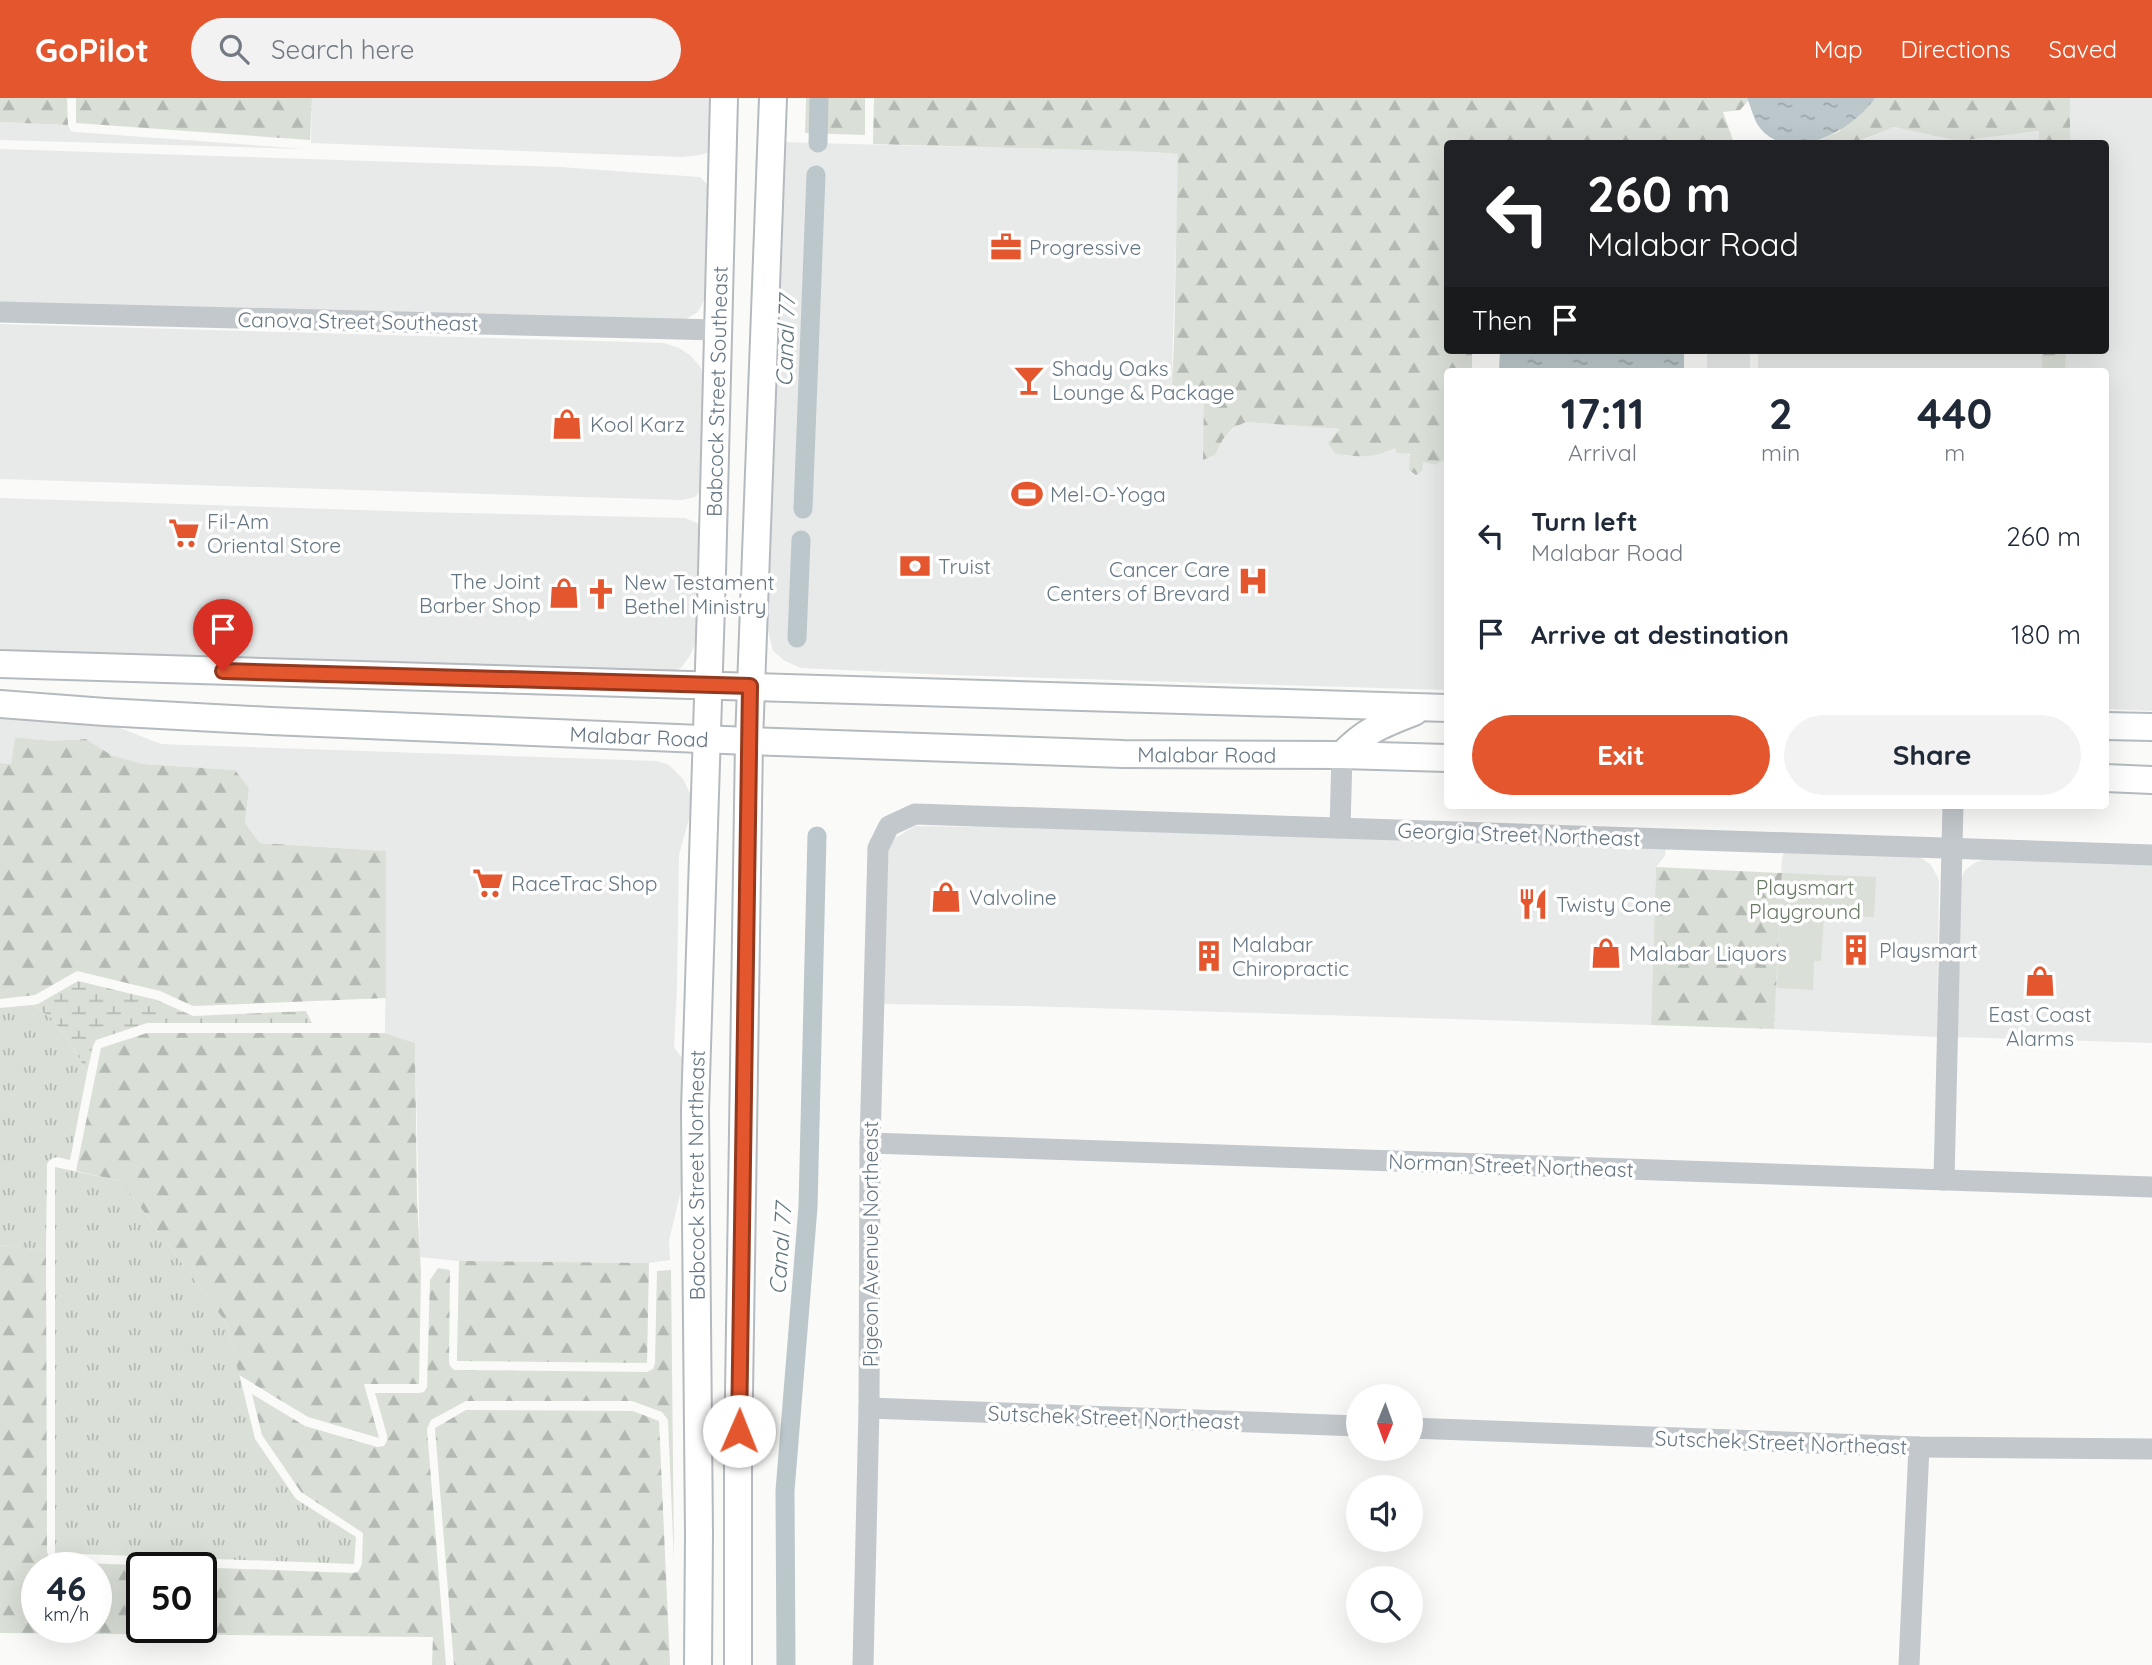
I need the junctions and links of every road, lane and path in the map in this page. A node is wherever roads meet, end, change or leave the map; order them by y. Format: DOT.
graph roads {
  1 [pos="723,98"];
  2 [pos="772,98"];
  3 [pos="0,312"];
  4 [pos="717,330"];
  5 [pos="0,664"];
  6 [pos="143,668"];
  7 [pos="0,675"];
  8 [pos="708,685"];
  9 [pos="750,686"];
  10 [pos="0,704"];
  11 [pos="1436,708"];
  12 [pos="2109,726"];
  13 [pos="2152,727"];
  14 [pos="706,739"];
  15 [pos="749,741"];
  16 [pos="1342,755"];
  17 [pos="1444,758"];
  18 [pos="2109,778"];
  19 [pos="2152,780"];
  20 [pos="1953,809"];
  21 [pos="889,826"];
  22 [pos="1340,828"];
  23 [pos="1952,849"];
  24 [pos="2152,855"];
  25 [pos="870,1143"];
  26 [pos="1944,1180"];
  27 [pos="2152,1187"];
  28 [pos="697,1402"];
  29 [pos="869,1408"];
  30 [pos="1346,1426"];
  31 [pos="1423,1428"];
  32 [pos="1919,1447"];
  33 [pos="2152,1449"];
  34 [pos="738,1458"];
  35 [pos="698,1665"];
  36 [pos="738,1665"];
  37 [pos="863,1665"];
  38 [pos="1909,1665"];
  1 -- 4 [label="main road, Babcock Street Southeast"];
  2 -- 9 [label="main road, Babcock Street Southeast"];
  3 -- 4 [label="street, Canova Street Southeast"];
  4 -- 8 [label="main road, Babcock Street Southeast"];
  5 -- 6 [label="main road"];
  6 -- 7 [label="main road"];
  6 -- 8 [label="main road"];
  8 -- 9 [label="main road"];
  8 -- 14 [label="main road, Babcock Street Northeast"];
  9 -- 11 [label="main road"];
  9 -- 15 [label="main road, Babcock Street Northeast"];
  10 -- 14 [label="main road, Malabar Road"];
  11 -- 16 [label="main road"];
  12 -- 13 [label="main road"];
  14 -- 15 [label="main road, Malabar Road"];
  14 -- 28 [label="main road, Babcock Street Northeast"];
  15 -- 16 [label="main road, Malabar Road"];
  15 -- 34 [label="main road, Babcock Street Northeast"];
  16 -- 17 [label="main road, Malabar Road"];
  16 -- 22 [label="street"];
  18 -- 19 [label="main road"];
  20 -- 23 [label="street"];
  21 -- 22 [label="street, Georgia Street Northeast"];
  21 -- 25 [label="street, Pigeon Avenue Northeast"];
  22 -- 23 [label="street, Georgia Street Northeast"];
  23 -- 24 [label="street, Georgia Street Northeast"];
  23 -- 26 [label="street"];
  25 -- 26 [label="street, Norman Street Northeast"];
  25 -- 29 [label="street, Pigeon Avenue Northeast"];
  26 -- 27 [label="street, Norman Street Northeast"];
  28 -- 34 [label="main road"];
  28 -- 35 [label="main road, Babcock Street Northeast"];
  29 -- 30 [label="street, Sutschek Street Northeast"];
  29 -- 37 [label="street, Pigeon Avenue Northeast"];
  31 -- 32 [label="street, Sutschek Street Northeast"];
  32 -- 33 [label="street, Sutschek Street Northeast"];
  32 -- 38 [label="street"];
  34 -- 36 [label="main road, Babcock Street Northeast"];
}
